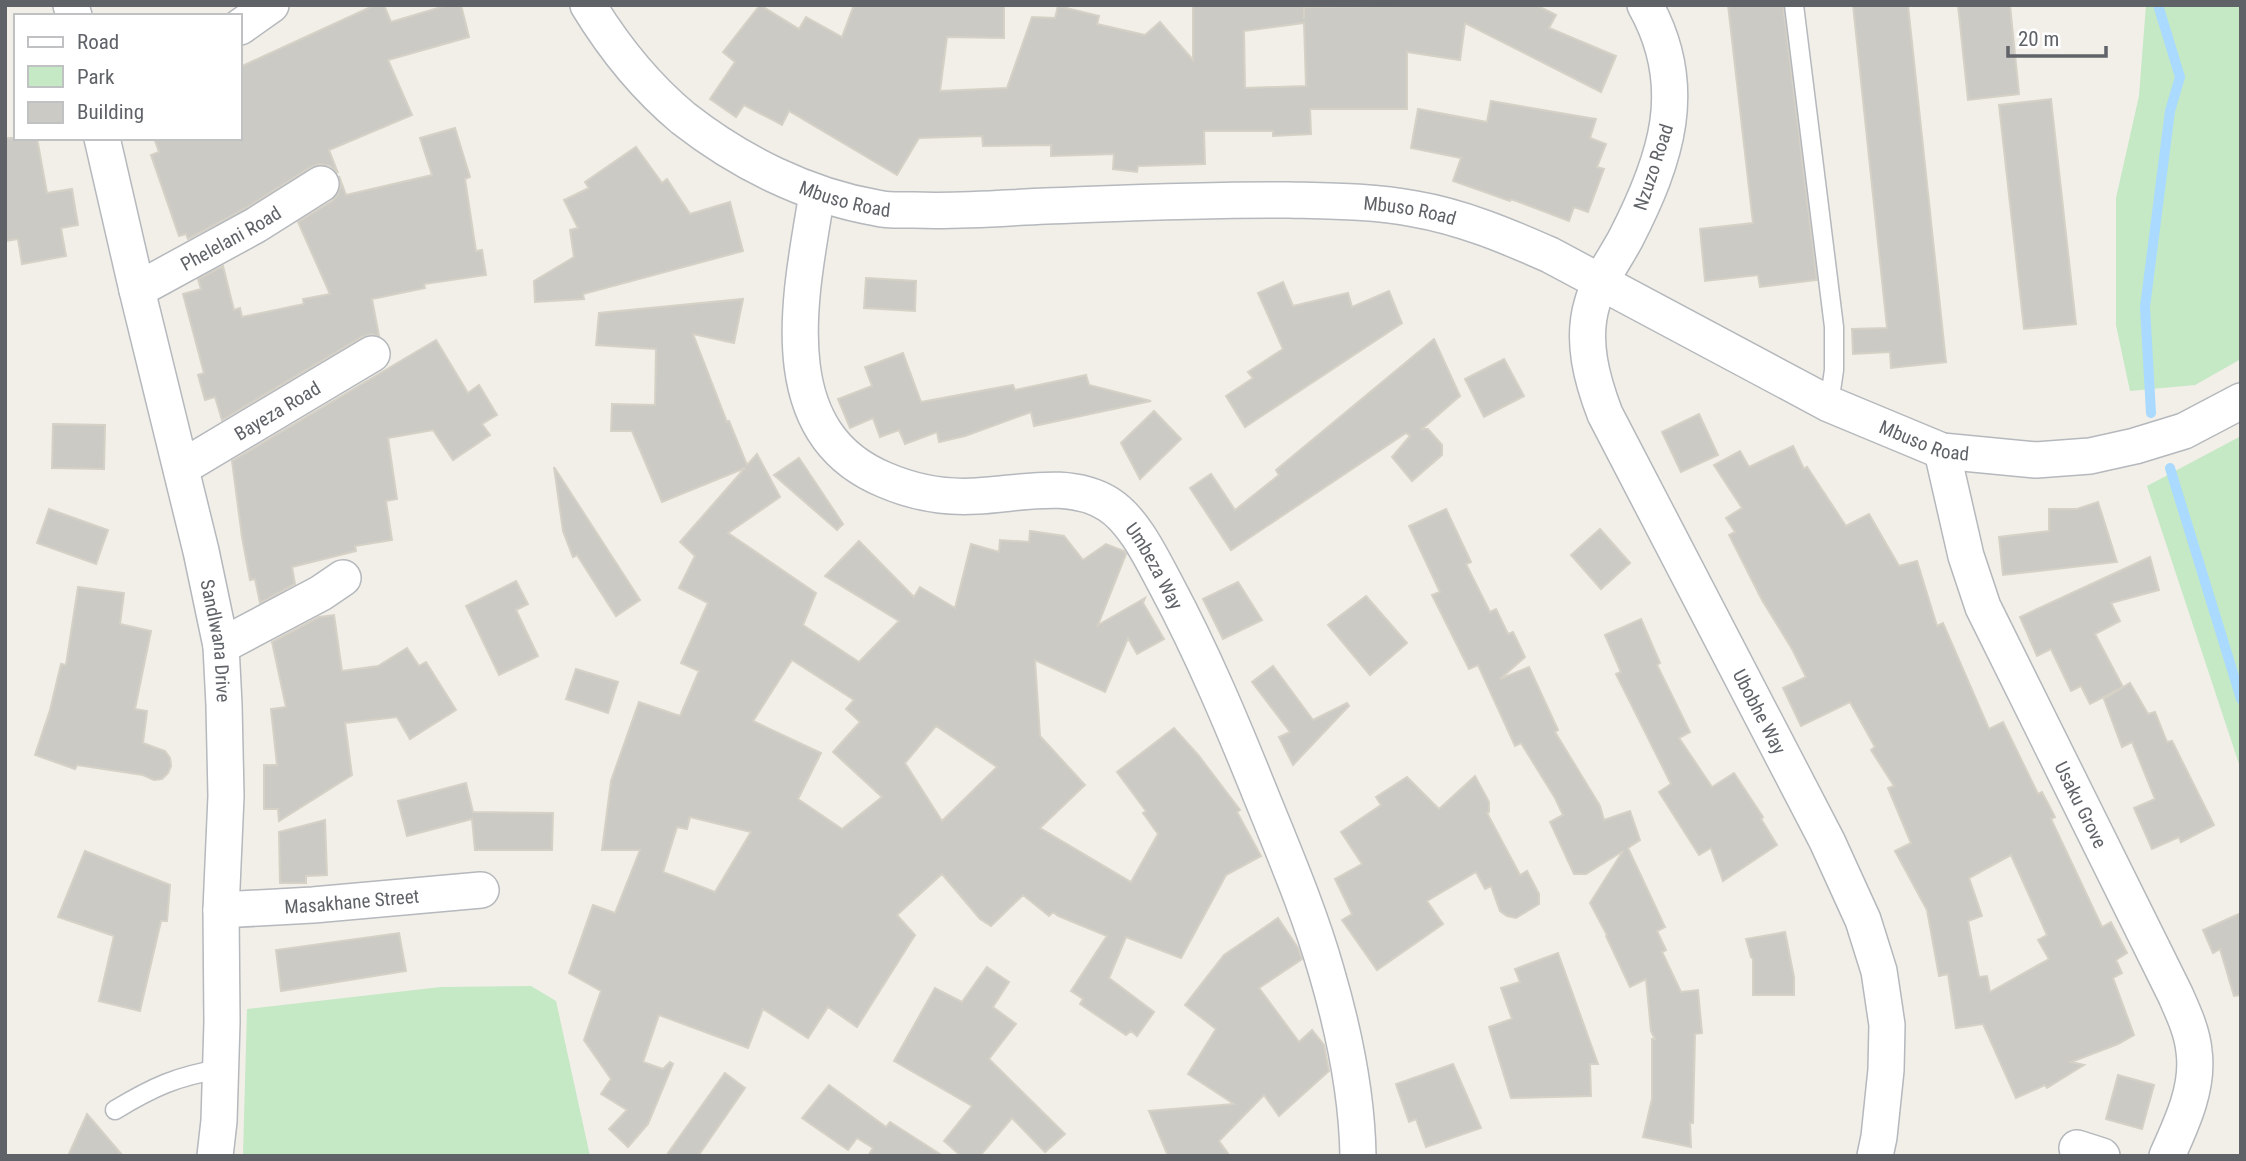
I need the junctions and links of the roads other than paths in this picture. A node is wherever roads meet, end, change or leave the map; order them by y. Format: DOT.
graph roads {
  1 [pos="271,5"];
  2 [pos="588,5"];
  3 [pos="1645,5"];
  4 [pos="1794,5"];
  5 [pos="242,26"];
  6 [pos="102,140"];
  7 [pos="320,184"];
  8 [pos="817,194"];
  9 [pos="1601,283"];
  10 [pos="137,290"];
  11 [pos="372,354"];
  12 [pos="2241,401"];
  13 [pos="1829,404"];
  14 [pos="1942,451"];
  15 [pos="181,468"];
  16 [pos="343,578"];
  17 [pos="221,646"];
  18 [pos="481,890"];
  19 [pos="221,910"];
  20 [pos="221,1069"];
  21 [pos="115,1110"];
  22 [pos="215,1156"];
  23 [pos="1358,1156"];
  24 [pos="1875,1156"];
  25 [pos="2167,1156"];
  1 -- 5 [label="street"];
  2 -- 8 [label="street, Mbuso Road"];
  3 -- 9 [label="street, Nzuzo Road"];
  4 -- 13 [label="lane"];
  6 -- 10 [label="street, Sandlwana Drive"];
  7 -- 10 [label="street, Phelelani Road"];
  8 -- 9 [label="street, Mbuso Road"];
  8 -- 23 [label="street, Umbeza Way"];
  9 -- 13 [label="street, Mbuso Road"];
  9 -- 24 [label="street, Ubobhe Way"];
  10 -- 15 [label="street, Sandlwana Drive"];
  11 -- 15 [label="street, Bayeza Road"];
  12 -- 14 [label="street, Mbuso Road"];
  13 -- 14 [label="street, Mbuso Road"];
  14 -- 25 [label="street, Usaku Grove"];
  15 -- 17 [label="street, Sandlwana Drive"];
  16 -- 17 [label="street"];
  17 -- 19 [label="street, Sandlwana Drive"];
  18 -- 19 [label="street, Masakhane Street"];
  19 -- 20 [label="street, Sandlwana Drive"];
  20 -- 21 [label="lane"];
  20 -- 22 [label="street, Sandlwana Drive"];
}
